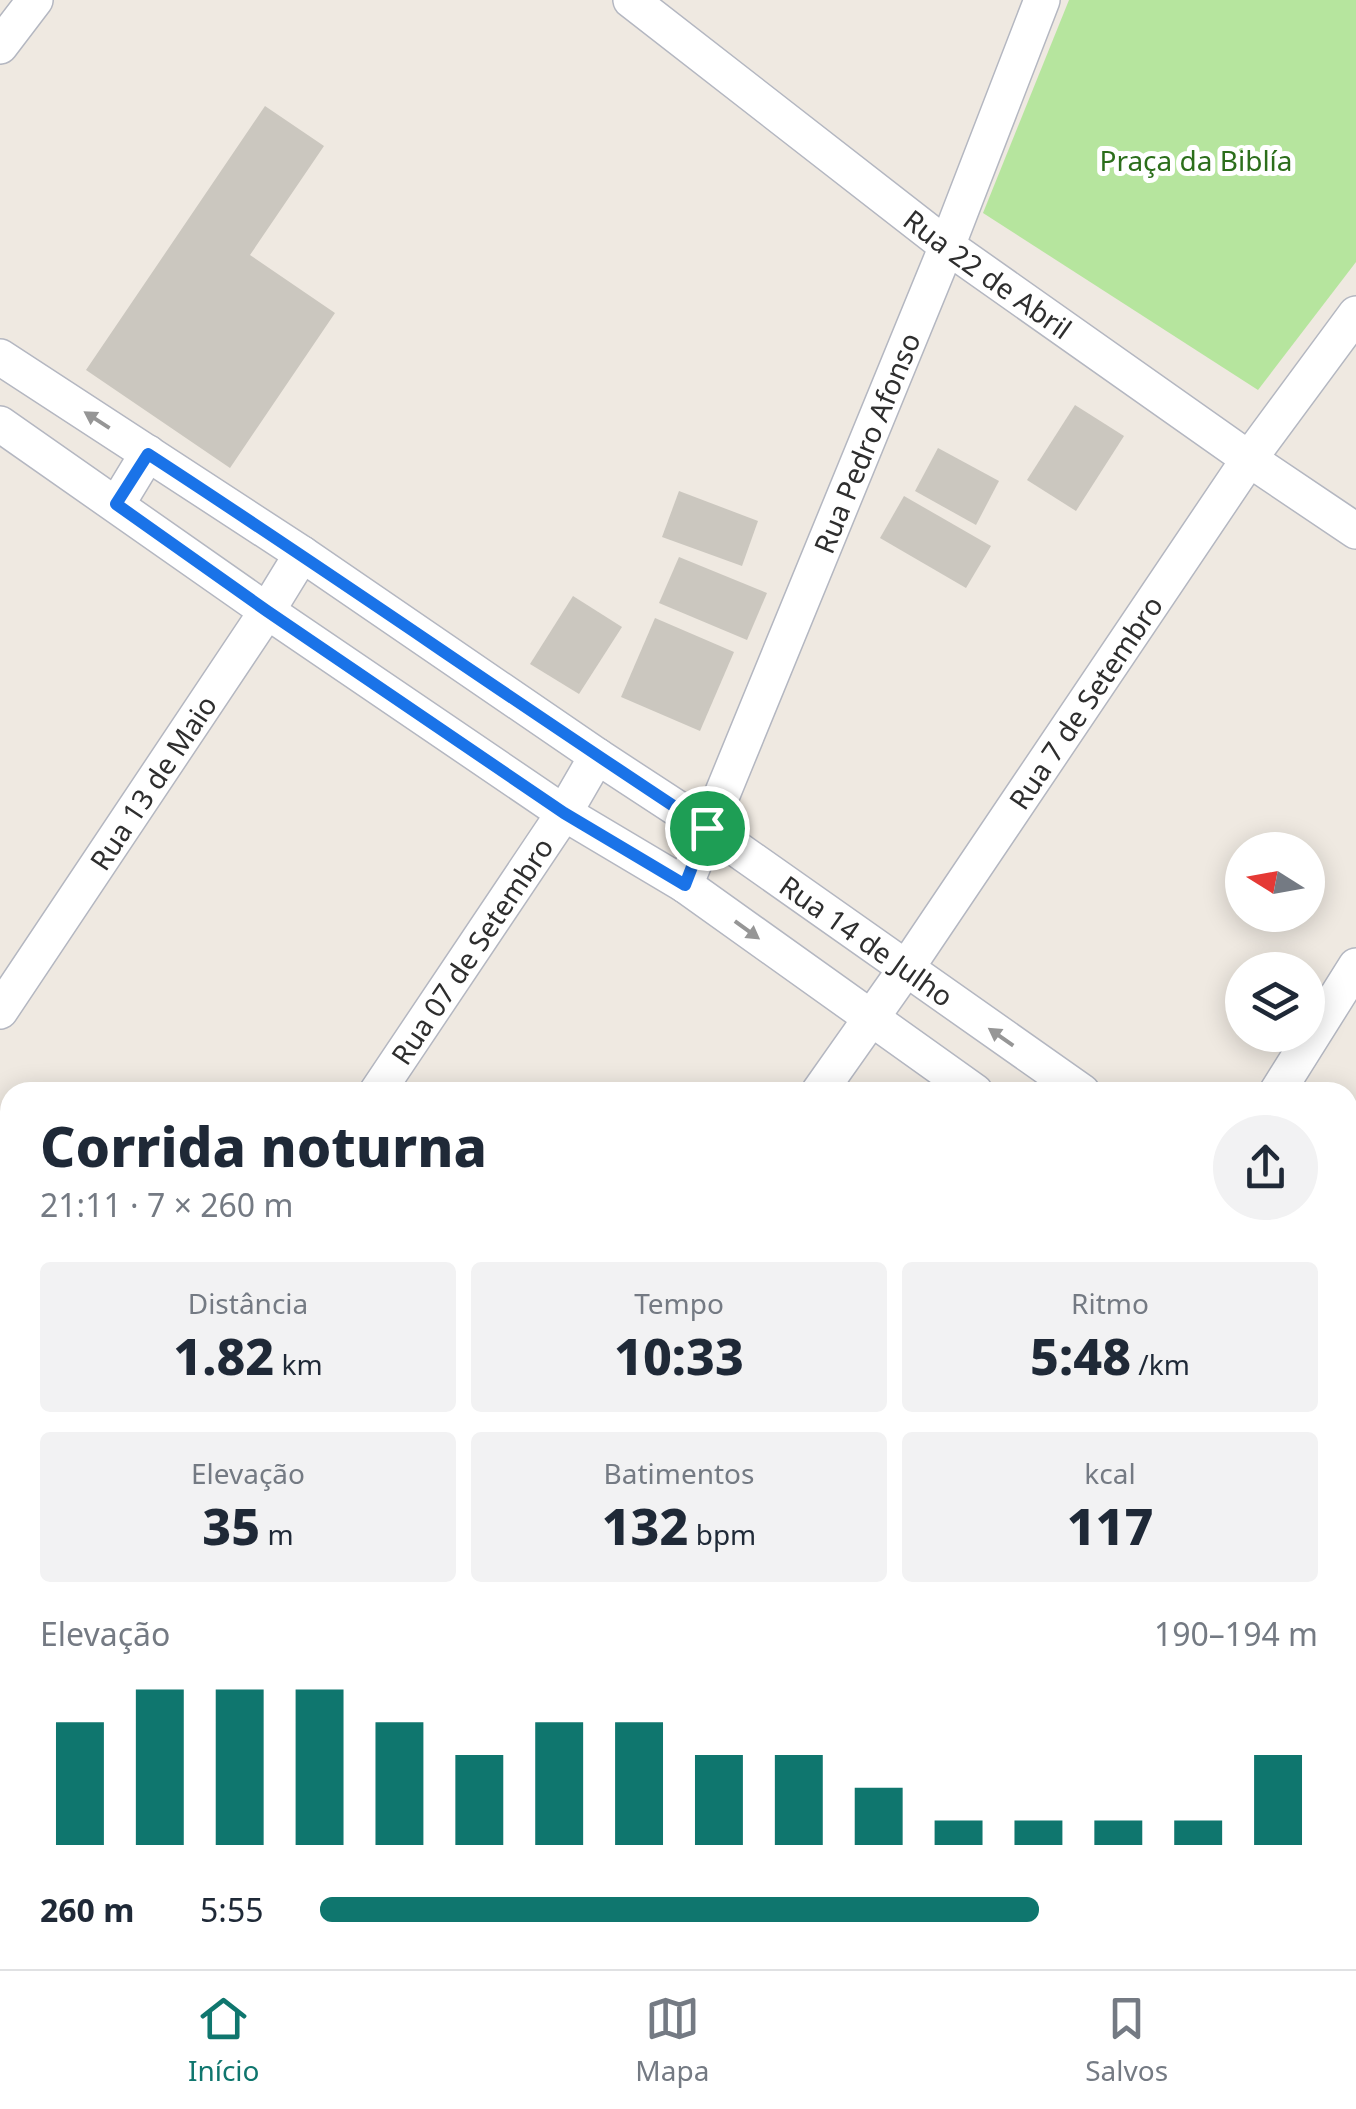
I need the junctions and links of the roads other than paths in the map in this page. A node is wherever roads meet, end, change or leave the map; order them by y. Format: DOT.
graph roads {
  1 [pos="35,0"];
  2 [pos="631,0"];
  3 [pos="1042,0"];
  4 [pos="0,46"];
  5 [pos="947,246"];
  6 [pos="1356,314"];
  7 [pos="0,357"];
  8 [pos="0,424"];
  9 [pos="148,454"];
  10 [pos="1249,459"];
  11 [pos="116,504"];
  12 [pos="1356,531"];
  13 [pos="302,554"];
  14 [pos="267,611"];
  15 [pos="597,756"];
  16 [pos="564,813"];
  17 [pos="707,828"];
  18 [pos="685,885"];
  19 [pos="1356,966"];
  20 [pos="905,970"];
  21 [pos="0,1011"];
  22 [pos="870,1019"];
  23 [pos="384,1082"];
  24 [pos="826,1082"];
  25 [pos="960,1082"];
  26 [pos="1067,1082"];
  27 [pos="1282,1082"];
  1 -- 4 [label="street"];
  2 -- 5 [label="street, Rua 22 de Abril"];
  3 -- 5 [label="street, Rua Pedro Afonso"];
  5 -- 10 [label="street, Rua 22 de Abril"];
  5 -- 17 [label="street, Rua Pedro Afonso"];
  6 -- 10 [label="street, Rua 7 de Setembro"];
  9 -- 7 [label="street, Rua 14 de Julho, one-way"];
  8 -- 11 [label="street"];
  9 -- 11 [label="street"];
  9 -- 13 [label="street, Rua 14 de Julho"];
  10 -- 12 [label="street, Rua 22 de Abril"];
  10 -- 20 [label="street, Rua 7 de Setembro"];
  11 -- 14 [label="street"];
  13 -- 14 [label="street, Rua 13 de Maio"];
  13 -- 15 [label="street, Rua 14 de Julho"];
  14 -- 16 [label="street"];
  14 -- 21 [label="street, Rua 13 de Maio"];
  15 -- 16 [label="street, Rua 07 de Setembro"];
  15 -- 17 [label="street, Rua 14 de Julho"];
  16 -- 18 [label="street"];
  16 -- 23 [label="street, Rua 07 de Setembro"];
  17 -- 18 [label="street, Rua Pedro Afonso"];
  17 -- 20 [label="street, Rua 14 de Julho"];
  18 -- 22 [label="street, one-way"];
  19 -- 27 [label="street"];
  20 -- 22 [label="street, Rua 7 de Setembro"];
  26 -- 20 [label="street, Rua 14 de Julho, one-way"];
  22 -- 24 [label="street, Rua 7 de Setembro"];
  22 -- 25 [label="street"];
}
